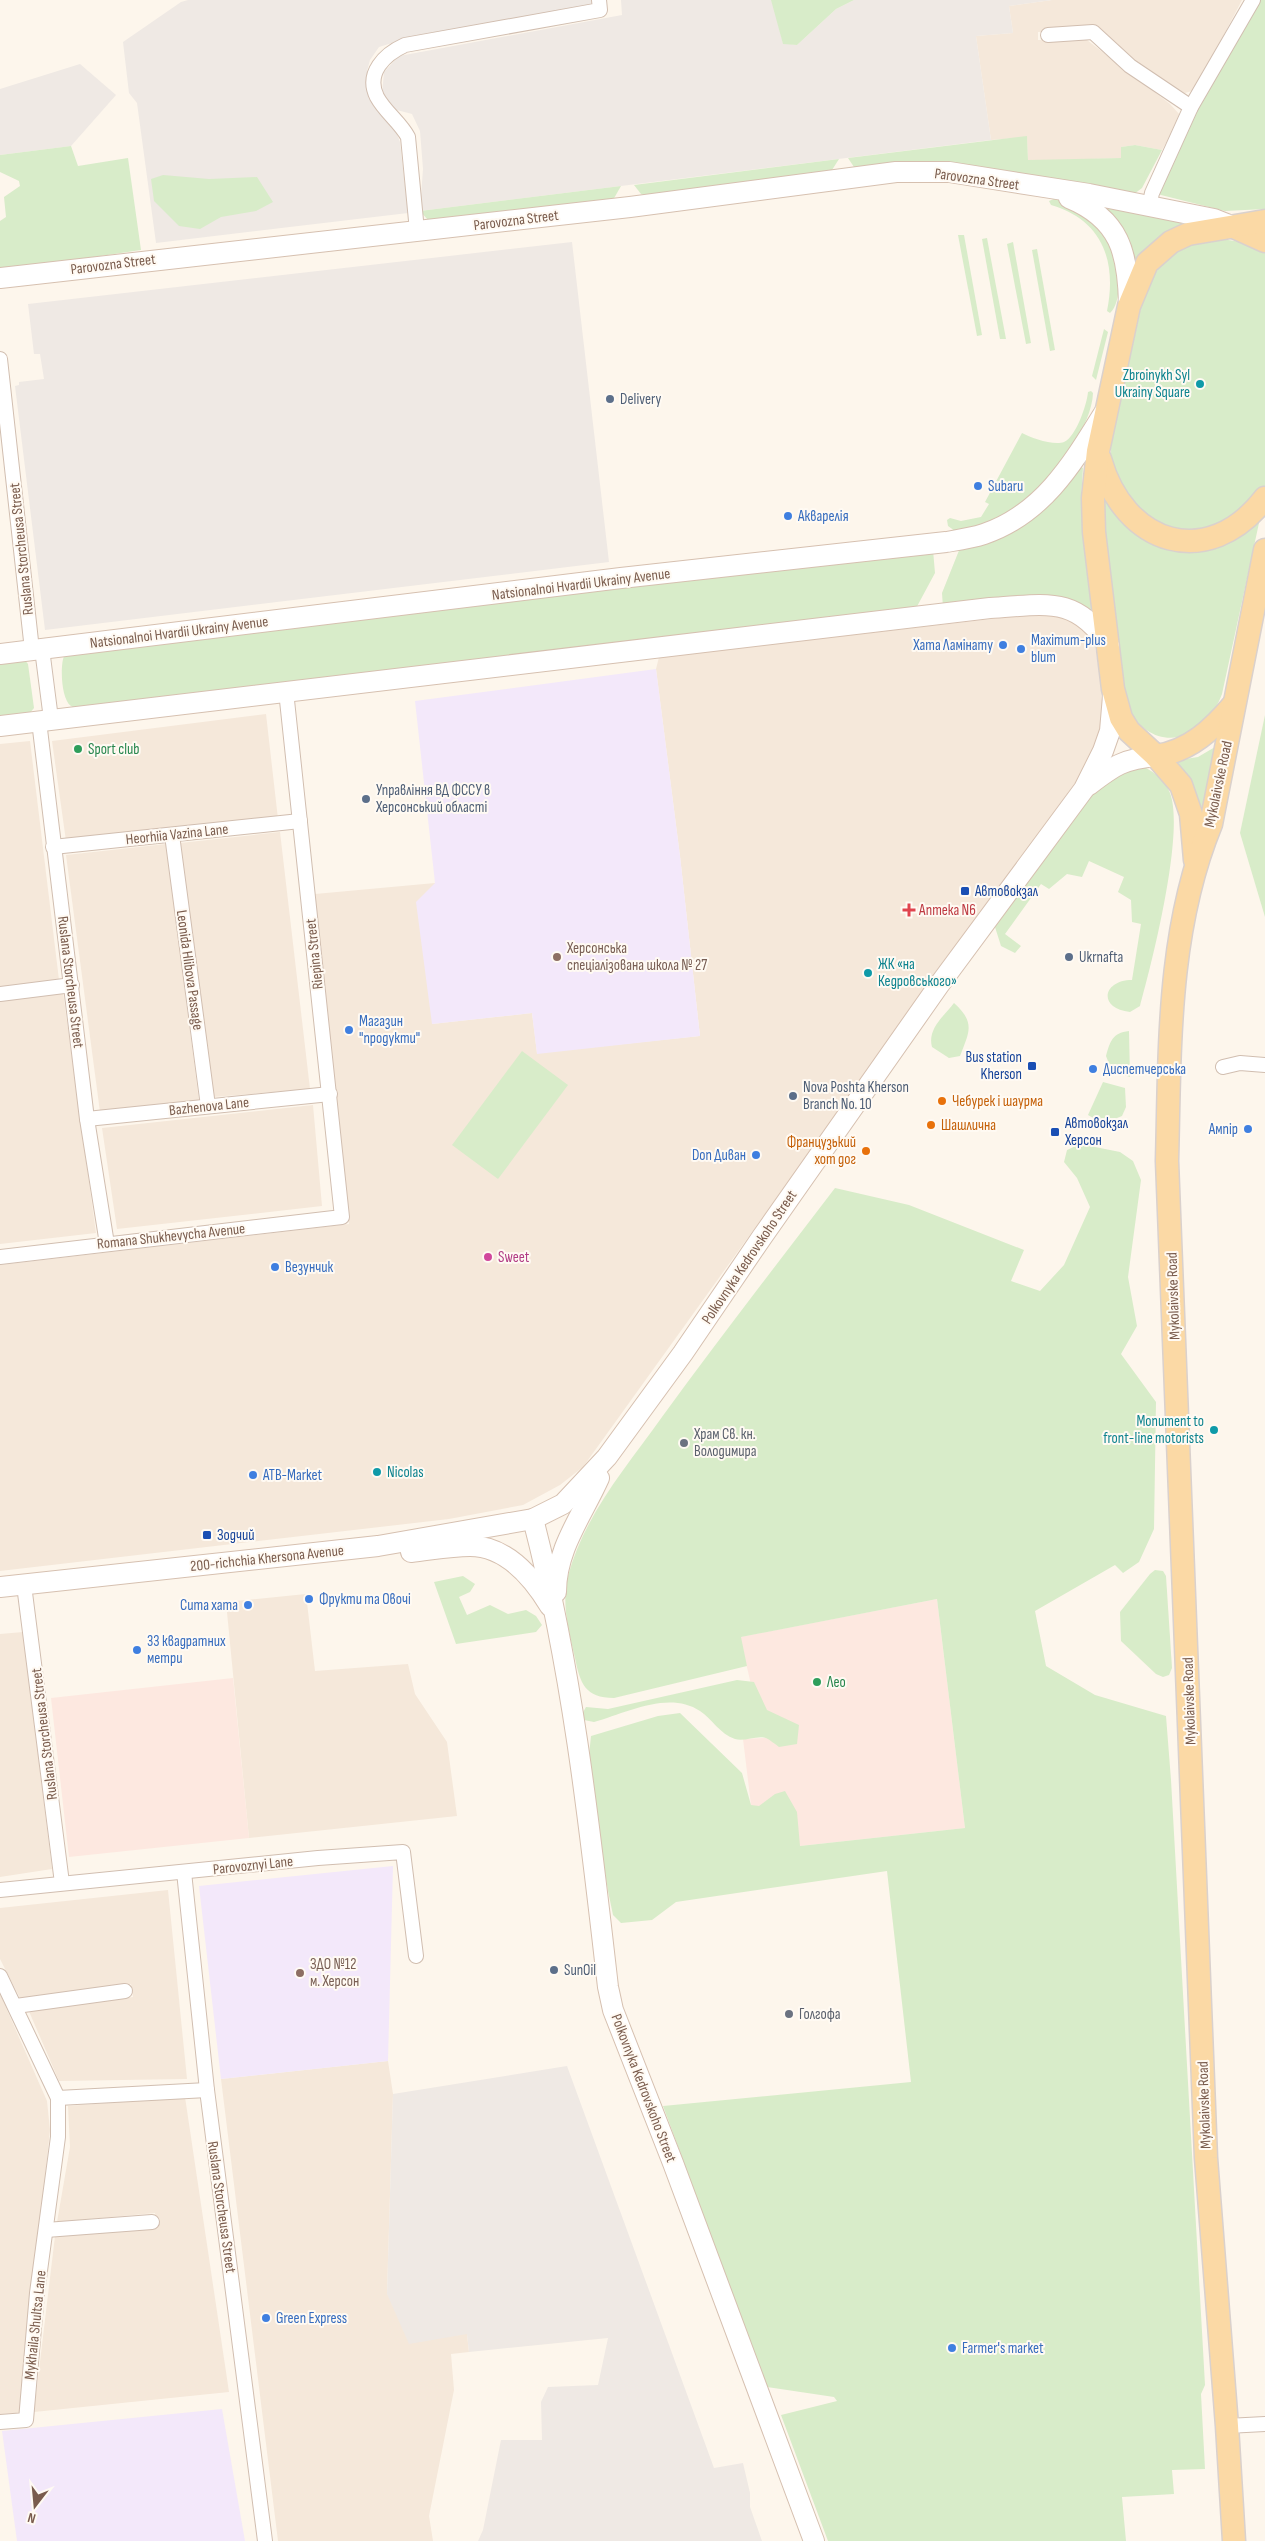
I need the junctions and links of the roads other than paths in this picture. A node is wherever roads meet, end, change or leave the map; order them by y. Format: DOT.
graph roads {
  1 [pos="599,0"];
  2 [pos="1253,0"];
  3 [pos="1048,35"];
  4 [pos="1191,107"];
  5 [pos="1031,186"];
  6 [pos="1150,206"];
  7 [pos="1265,221"];
  8 [pos="1234,227"];
  9 [pos="417,231"];
  10 [pos="1265,241"];
  11 [pos="0,278"];
  12 [pos="1129,306"];
  13 [pos="0,359"];
  14 [pos="1106,410"];
  15 [pos="1098,451"];
  16 [pos="1265,498"];
  17 [pos="1265,550"];
  18 [pos="1109,646"];
  19 [pos="37,649"];
  20 [pos="0,654"];
  21 [pos="1114,689"];
  22 [pos="286,691"];
  23 [pos="1234,704"];
  24 [pos="45,720"];
  25 [pos="0,726"];
  26 [pos="1156,756"];
  27 [pos="1084,789"];
  28 [pos="300,821"];
  29 [pos="172,835"];
  30 [pos="53,847"];
  31 [pos="1196,862"];
  32 [pos="72,984"];
  33 [pos="0,994"];
  34 [pos="1265,1064"];
  35 [pos="1223,1067"];
  36 [pos="330,1094"];
  37 [pos="208,1106"];
  38 [pos="87,1119"];
  39 [pos="342,1217"];
  40 [pos="107,1244"];
  41 [pos="0,1257"];
  42 [pos="607,1457"];
  43 [pos="533,1519"];
  44 [pos="378,1546"];
  45 [pos="24,1585"];
  46 [pos="0,1587"];
  47 [pos="556,1615"];
  48 [pos="184,1872"];
  49 [pos="62,1883"];
  50 [pos="0,1890"];
  51 [pos="416,1956"];
  52 [pos="0,1976"];
  53 [pos="125,1991"];
  54 [pos="16,2006"];
  55 [pos="207,2090"];
  56 [pos="58,2098"];
  57 [pos="152,2222"];
  58 [pos="46,2230"];
  59 [pos="0,2422"];
  60 [pos="1265,2424"];
  61 [pos="1227,2426"];
  62 [pos="265,2541"];
  63 [pos="814,2541"];
  64 [pos="1234,2541"];
  1 -- 9 [label="street"];
  2 -- 4 [label="street"];
  3 -- 4 [label="street"];
  4 -- 6 [label="street"];
  5 -- 6 [label="street, Parovozna Street"];
  5 -- 9 [label="street, Parovozna Street"];
  5 -- 12 [label="street, Parovozna Street"];
  6 -- 8 [label="street, Parovozna Street"];
  7 -- 8 [label="main road"];
  8 -- 10 [label="main road"];
  8 -- 12 [label="main road"];
  9 -- 11 [label="street, Parovozna Street"];
  12 -- 14 [label="main road"];
  13 -- 19 [label="street, Ruslana Storcheusa Street"];
  14 -- 15 [label="main road"];
  14 -- 19 [label="street, Natsionalnoi Hvardii Ukrainy Avenue"];
  15 -- 16 [label="main road"];
  15 -- 18 [label="main road"];
  17 -- 23 [label="main road"];
  18 -- 21 [label="main road"];
  18 -- 22 [label="street"];
  19 -- 20 [label="street, Natsionalnoi Hvardii Ukrainy Avenue"];
  19 -- 24 [label="street, Ruslana Storcheusa Street"];
  21 -- 26 [label="main road"];
  21 -- 27 [label="street, Polkovnyka Kedrovskoho Street"];
  22 -- 24 [label="street"];
  22 -- 28 [label="street, Riepina Street"];
  23 -- 26 [label="main road"];
  23 -- 31 [label="main road, Mykolaivske Road"];
  24 -- 25 [label="street"];
  24 -- 30 [label="street, Ruslana Storcheusa Street"];
  26 -- 27 [label="street, Polkovnyka Kedrovskoho Street"];
  26 -- 31 [label="main road, Mykolaivske Road"];
  27 -- 42 [label="street, Polkovnyka Kedrovskoho Street"];
  28 -- 29 [label="street, Heorhiia Vazina Lane"];
  28 -- 36 [label="street, Riepina Street"];
  29 -- 30 [label="street, Heorhiia Vazina Lane"];
  29 -- 37 [label="street, Leonida Hlibova Passage"];
  30 -- 32 [label="street, Ruslana Storcheusa Street"];
  31 -- 61 [label="main road, Mykolaivske Road"];
  32 -- 33 [label="street"];
  32 -- 38 [label="street, Ruslana Storcheusa Street"];
  34 -- 35 [label="street"];
  36 -- 37 [label="street, Bazhenova Lane"];
  36 -- 39 [label="street, Riepina Street"];
  37 -- 38 [label="street, Bazhenova Lane"];
  38 -- 40 [label="street, Ruslana Storcheusa Street"];
  39 -- 40 [label="street, Romana Shukhevycha Avenue"];
  40 -- 41 [label="street, Romana Shukhevycha Avenue"];
  42 -- 43 [label="street, Polkovnyka Kedrovskoho Street"];
  42 -- 47 [label="street, Polkovnyka Kedrovskoho Street"];
  43 -- 44 [label="street, 200-richchia Khersona Avenue"];
  43 -- 47 [label="street, Polkovnyka Kedrovskoho Street"];
  44 -- 45 [label="street, 200-richchia Khersona Avenue"];
  44 -- 47 [label="street, Polkovnyka Kedrovskoho Street"];
  45 -- 46 [label="street, 200-richchia Khersona Avenue"];
  45 -- 49 [label="street, Ruslana Storcheusa Street"];
  47 -- 63 [label="street, Polkovnyka Kedrovskoho Street"];
  48 -- 49 [label="street, Parovoznyi Lane"];
  48 -- 51 [label="street, Parovoznyi Lane"];
  48 -- 55 [label="street, Ruslana Storcheusa Street"];
  49 -- 50 [label="street, Parovoznyi Lane"];
  52 -- 54 [label="street, Mykhaila Shultsa Lane"];
  53 -- 54 [label="street"];
  54 -- 56 [label="street, Mykhaila Shultsa Lane"];
  55 -- 56 [label="street"];
  55 -- 62 [label="street, Ruslana Storcheusa Street"];
  56 -- 58 [label="street, Mykhaila Shultsa Lane"];
  57 -- 58 [label="street"];
  58 -- 59 [label="street, Mykhaila Shultsa Lane"];
  60 -- 61 [label="street"];
  61 -- 64 [label="main road, Mykolaivske Road"];
}
